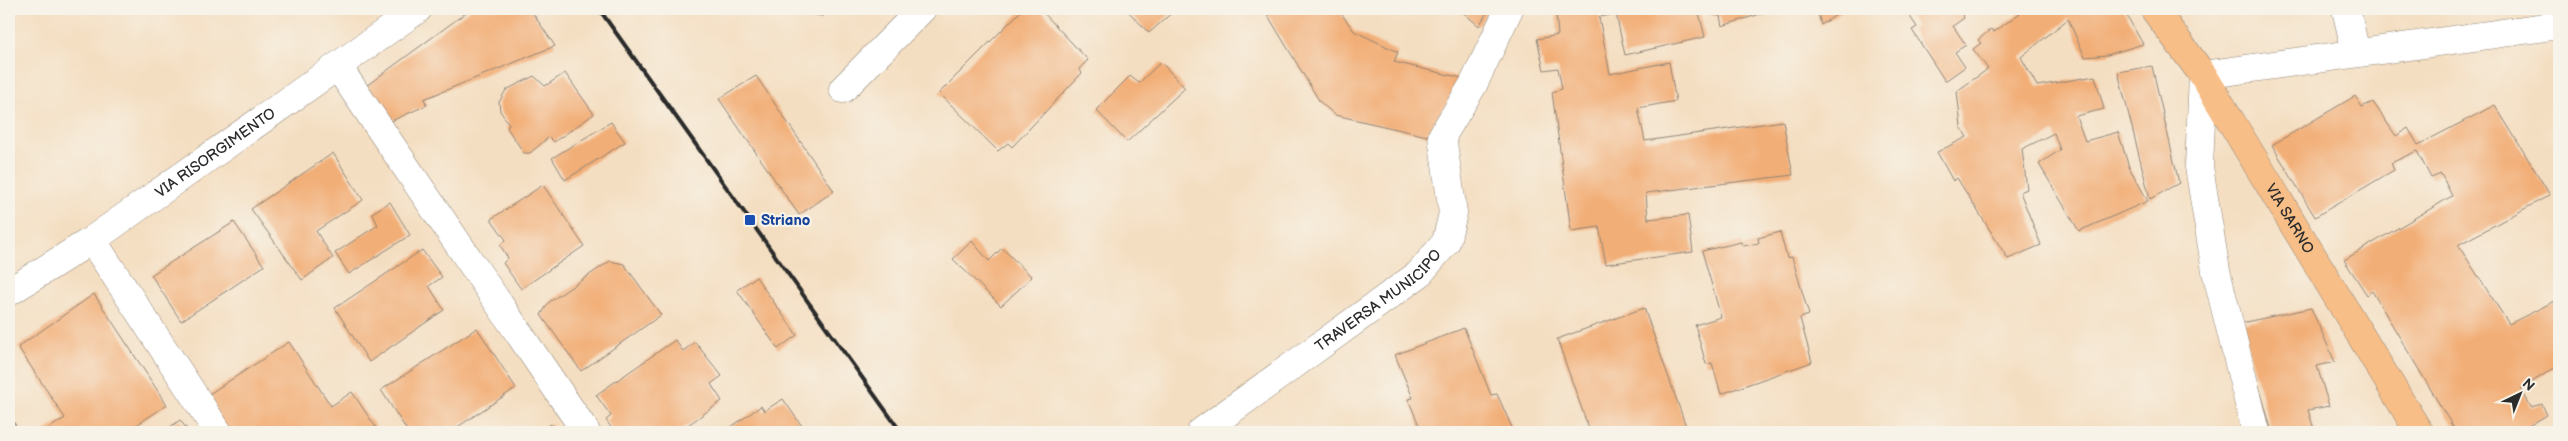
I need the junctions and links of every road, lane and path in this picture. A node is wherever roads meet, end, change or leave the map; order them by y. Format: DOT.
graph roads {
  1 [pos="418,9"];
  2 [pos="922,9"];
  3 [pos="1509,9"];
  4 [pos="2154,9"];
  5 [pos="2346,9"];
  6 [pos="2559,25"];
  7 [pos="2356,53"];
  8 [pos="338,67"];
  9 [pos="2203,75"];
  10 [pos="843,88"];
  11 [pos="92,240"];
  12 [pos="9,292"];
  13 [pos="218,432"];
  14 [pos="586,432"];
  15 [pos="1201,432"];
  16 [pos="2256,432"];
  17 [pos="2419,432"];
  1 -- 8 [label="street, VIA RISORGIMENTO"];
  2 -- 10 [label="street"];
  3 -- 15 [label="street, TRAVERSA MUNICIPO"];
  4 -- 9 [label="main road, VIA SARNO"];
  5 -- 7 [label="street"];
  6 -- 7 [label="street"];
  7 -- 9 [label="street"];
  8 -- 11 [label="street, VIA RISORGIMENTO"];
  8 -- 14 [label="street"];
  9 -- 16 [label="street"];
  9 -- 17 [label="main road, VIA SARNO"];
  11 -- 12 [label="street, VIA RISORGIMENTO"];
  11 -- 13 [label="street"];
}
